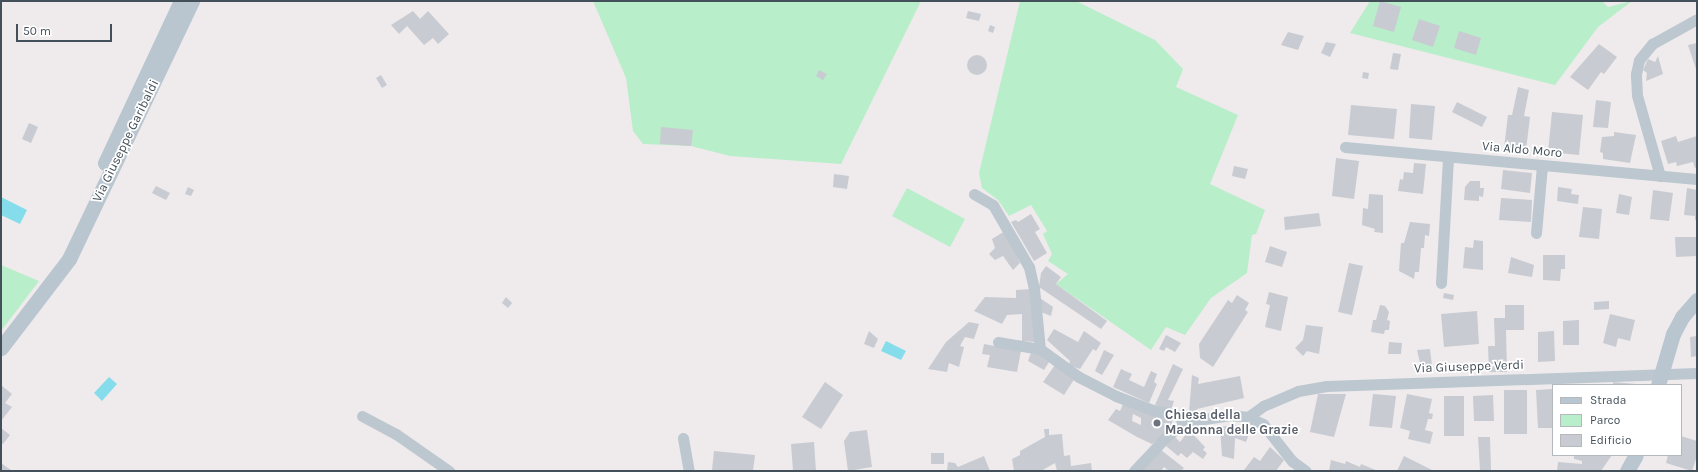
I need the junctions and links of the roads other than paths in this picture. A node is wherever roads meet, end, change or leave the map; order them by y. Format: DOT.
graph roads {
  1 [pos="180,1"];
  2 [pos="192,1"];
  3 [pos="1697,19"];
  4 [pos="1345,147"];
  5 [pos="1448,157"];
  6 [pos="1542,166"];
  7 [pos="1660,176"];
  8 [pos="1697,179"];
  9 [pos="974,194"];
  10 [pos="1536,233"];
  11 [pos="55,278"];
  12 [pos="1441,283"];
  13 [pos="1697,300"];
  14 [pos="998,342"];
  15 [pos="1,348"];
  16 [pos="1040,349"];
  17 [pos="1697,373"];
  18 [pos="1660,379"];
  19 [pos="362,416"];
  20 [pos="1248,417"];
  21 [pos="1185,422"];
  22 [pos="683,438"];
  23 [pos="1635,456"];
  24 [pos="449,471"];
  25 [pos="689,471"];
  26 [pos="1134,471"];
  27 [pos="1306,471"];
  28 [pos="1627,471"];
  1 -- 11 [label="main road, Via Giuseppe Garibaldi"];
  2 -- 11 [label="main road, Via Giuseppe Garibaldi"];
  3 -- 7 [label="street"];
  4 -- 5 [label="street, Via Aldo Moro"];
  5 -- 6 [label="street, Via Aldo Moro"];
  5 -- 12 [label="street"];
  6 -- 7 [label="street, Via Aldo Moro"];
  6 -- 10 [label="street"];
  7 -- 8 [label="street, Via Aldo Moro"];
  9 -- 16 [label="street"];
  11 -- 15 [label="main road, Via Giuseppe Garibaldi"];
  13 -- 18 [label="main road"];
  14 -- 16 [label="street"];
  16 -- 21 [label="street"];
  17 -- 18 [label="street, Via Giuseppe Verdi"];
  18 -- 20 [label="street, Via Giuseppe Verdi"];
  19 -- 24 [label="street"];
  20 -- 21 [label="street"];
  20 -- 27 [label="street"];
  21 -- 26 [label="street"];
  22 -- 25 [label="street"];
  23 -- 28 [label="main road"];
}
